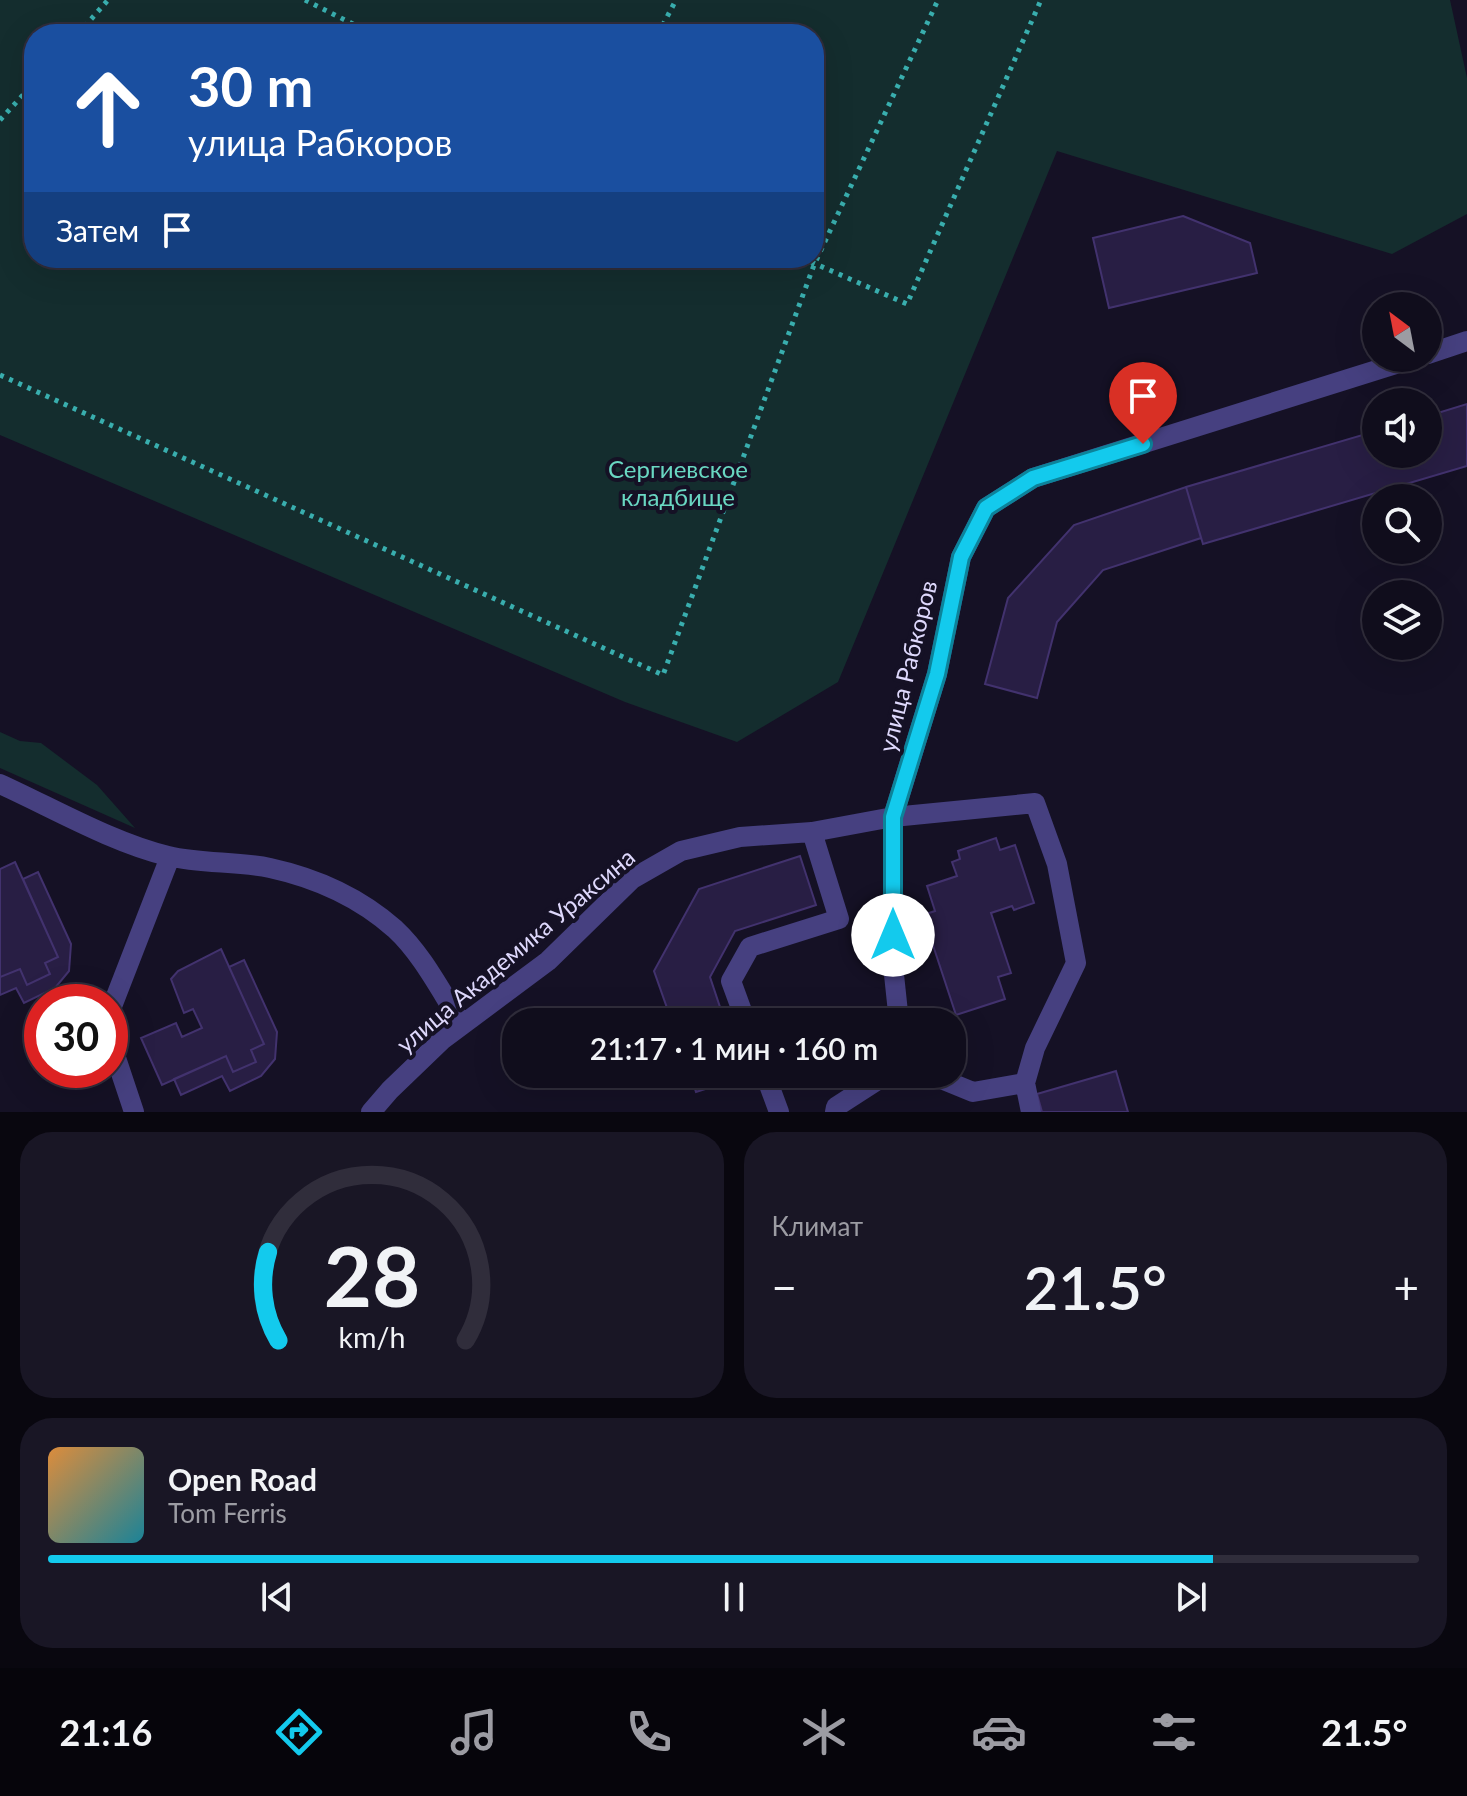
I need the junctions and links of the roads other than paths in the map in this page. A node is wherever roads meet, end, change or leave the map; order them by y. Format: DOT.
graph roads {
  1 [pos="1467,341"];
  2 [pos="1442,349"];
  3 [pos="1370,372"];
  4 [pos="0,784"];
  5 [pos="893,817"];
  6 [pos="812,832"];
  7 [pos="170,857"];
  8 [pos="121,984"];
  9 [pos="741,1008"];
  10 [pos="898,1008"];
  11 [pos="462,1024"];
  12 [pos="1025,1083"];
  13 [pos="126,1088"];
  14 [pos="770,1088"];
  15 [pos="865,1088"];
  16 [pos="963,1088"];
  17 [pos="134,1112"];
  18 [pos="371,1112"];
  19 [pos="779,1112"];
  20 [pos="835,1112"];
  21 [pos="1031,1112"];
  1 -- 2 [label="street"];
  3 -- 5 [label="street, улица Рабкоров"];
  4 -- 7 [label="street"];
  5 -- 6 [label="street, улица Академика Ураксина"];
  5 -- 10 [label="street, улица Рабкоров"];
  5 -- 12 [label="street, улица Академика Ураксина"];
  6 -- 9 [label="street"];
  6 -- 11 [label="street, улица Академика Ураксина"];
  7 -- 8 [label="street"];
  7 -- 11 [label="street"];
  11 -- 18 [label="street, улица Академика Ураксина"];
  12 -- 16 [label="street"];
  12 -- 21 [label="street"];
  13 -- 17 [label="street"];
  14 -- 19 [label="street"];
  15 -- 20 [label="street"];
}
